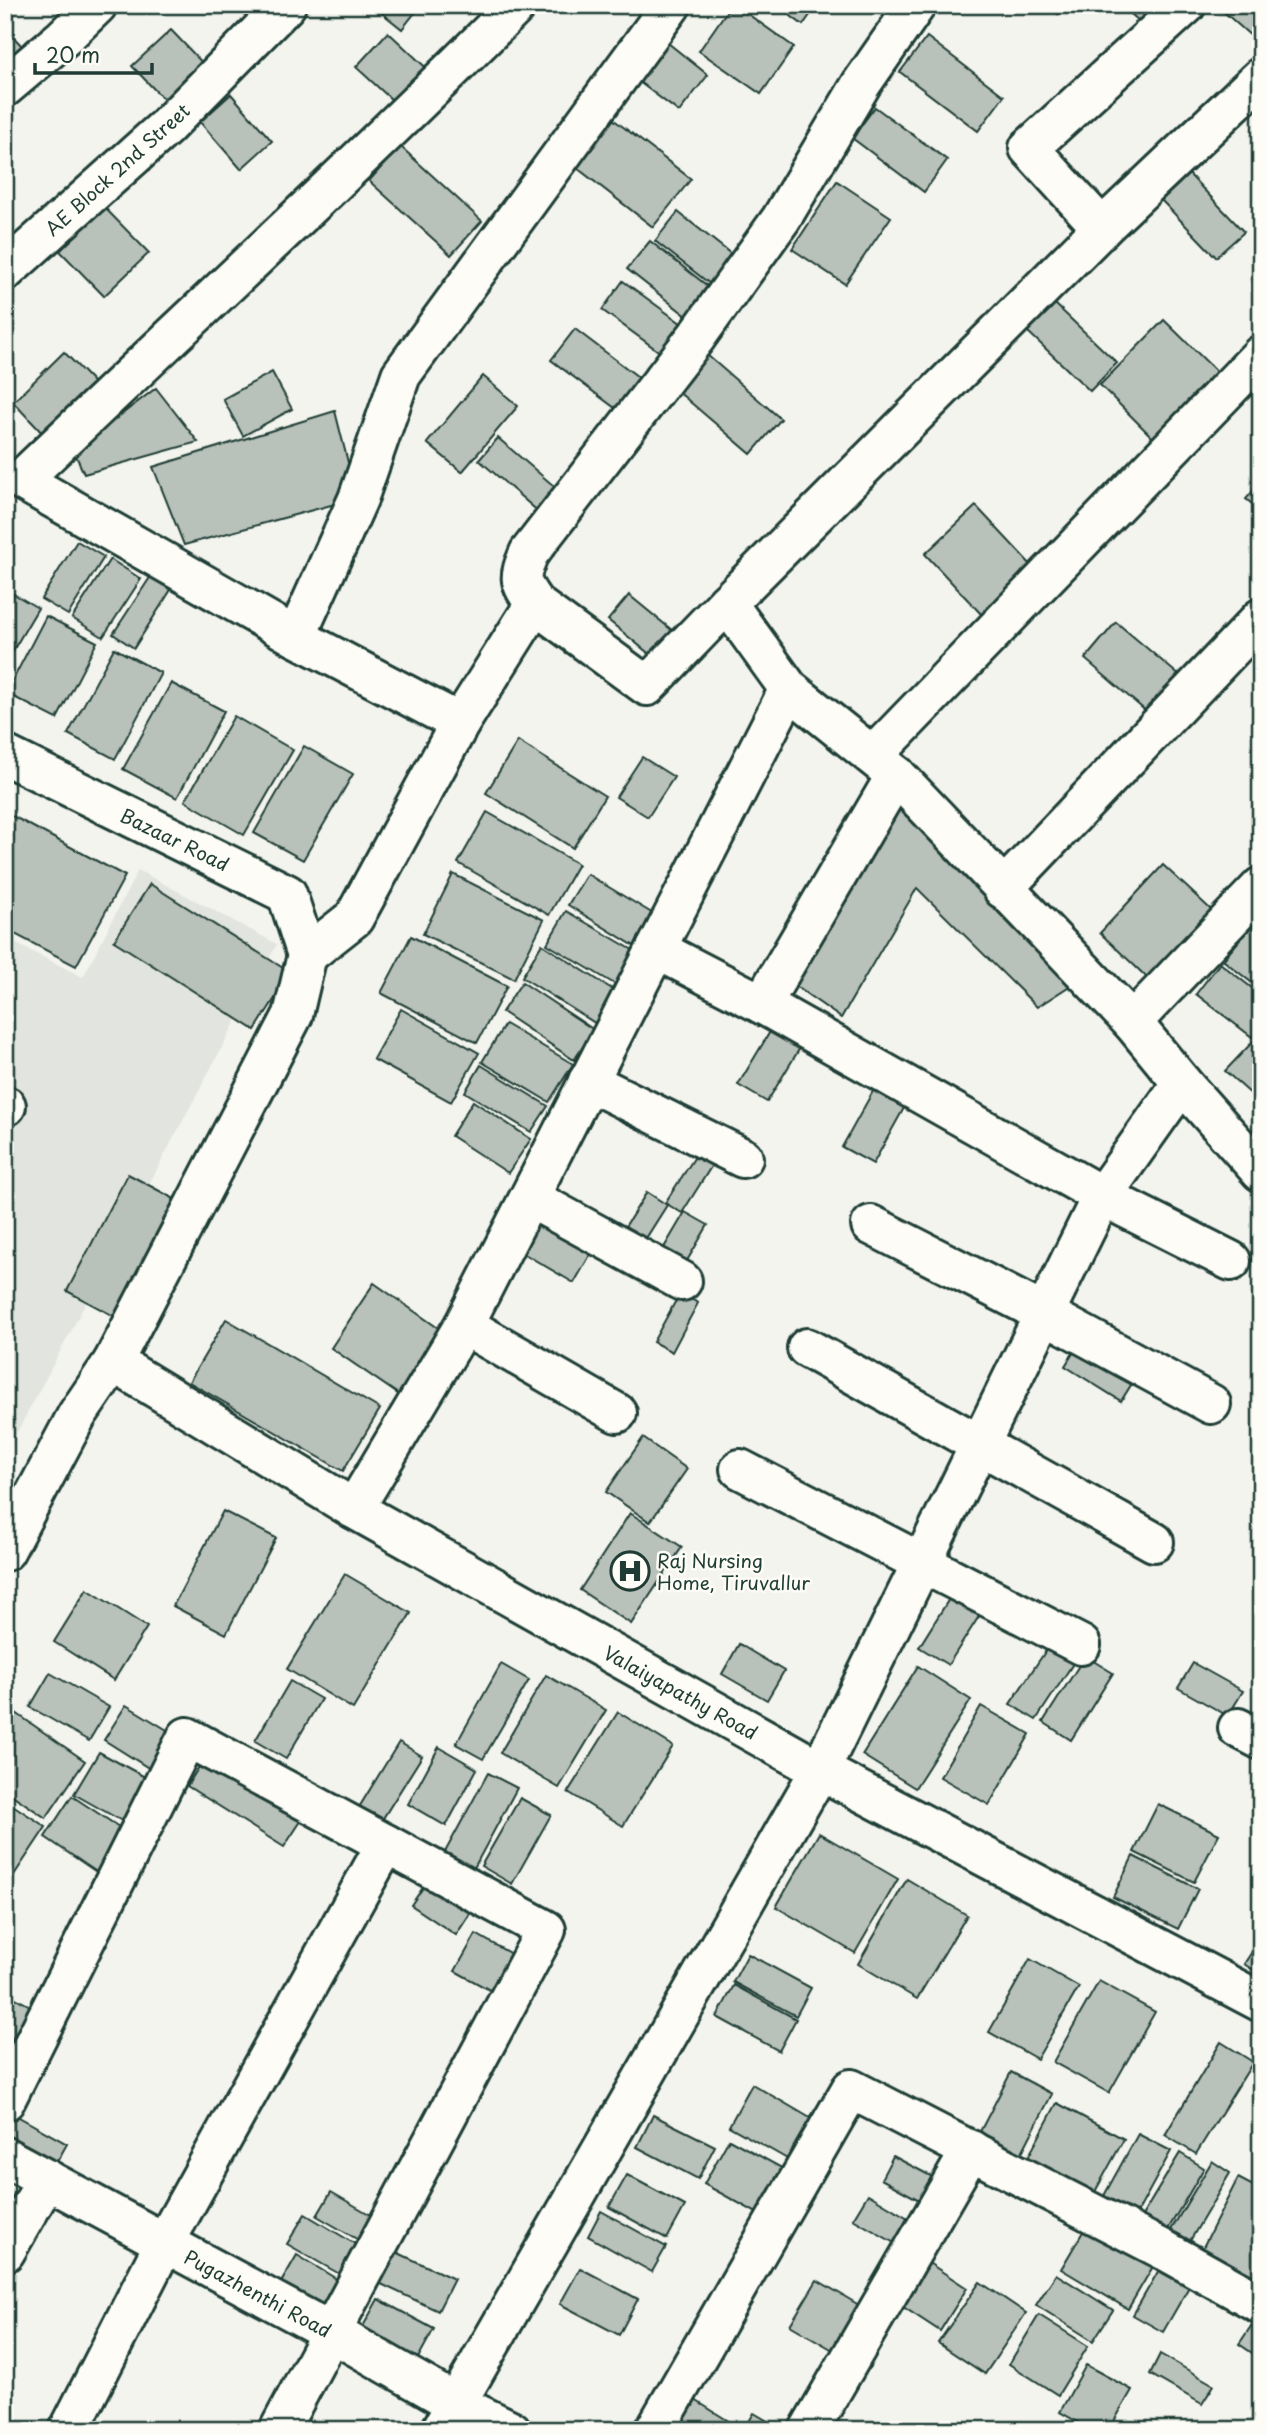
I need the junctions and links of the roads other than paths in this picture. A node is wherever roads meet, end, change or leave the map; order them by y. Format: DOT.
graph roads {
  1 [pos="97,5"];
  2 [pos="286,5"];
  3 [pos="517,5"];
  4 [pos="671,5"];
  5 [pos="916,5"];
  6 [pos="1186,5"];
  7 [pos="1261,77"];
  8 [pos="5,87"];
  9 [pos="1102,228"];
  10 [pos="5,271"];
  11 [pos="1261,355"];
  12 [pos="727,603"];
  13 [pos="535,604"];
  14 [pos="1261,618"];
  15 [pos="296,637"];
  16 [pos="789,689"];
  17 [pos="460,723"];
  18 [pos="5,755"];
  19 [pos="885,765"];
  20 [pos="1261,887"];
  21 [pos="1003,889"];
  22 [pos="656,949"];
  23 [pos="307,955"];
  24 [pos="762,1004"];
  25 [pos="1132,1022"];
  26 [pos="588,1081"];
  27 [pos="1181,1083"];
  28 [pos="743,1158"];
  29 [pos="1259,1168"];
  30 [pos="1102,1196"];
  31 [pos="530,1198"];
  32 [pos="871,1225"];
  33 [pos="1231,1261"];
  34 [pos="682,1281"];
  35 [pos="1045,1314"];
  36 [pos="464,1325"];
  37 [pos="807,1348"];
  38 [pos="113,1362"];
  39 [pos="1211,1404"];
  40 [pos="617,1413"];
  41 [pos="980,1445"];
  42 [pos="740,1469"];
  43 [pos="354,1509"];
  44 [pos="1154,1542"];
  45 [pos="5,1551"];
  46 [pos="921,1564"];
  47 [pos="1081,1646"];
  48 [pos="820,1770"];
  49 [pos="386,1844"];
  50 [pos="1261,2002"];
  51 [pos="5,2101"];
  52 [pos="971,2150"];
  53 [pos="5,2157"];
  54 [pos="47,2179"];
  55 [pos="165,2242"];
  56 [pos="5,2252"];
  57 [pos="1261,2304"];
  58 [pos="331,2332"];
  59 [pos="448,2416"];
  60 [pos="69,2430"];
  61 [pos="279,2430"];
  62 [pos="511,2430"];
  63 [pos="654,2430"];
  64 [pos="809,2430"];
  1 -- 8 [label="street"];
  2 -- 10 [label="street, AE Block 2nd Street"];
  3 -- 15 [label="street"];
  4 -- 15 [label="street"];
  5 -- 13 [label="street"];
  6 -- 9 [label="street"];
  7 -- 9 [label="street"];
  9 -- 12 [label="street"];
  11 -- 19 [label="street"];
  12 -- 13 [label="street"];
  12 -- 16 [label="street"];
  13 -- 17 [label="street"];
  14 -- 21 [label="street"];
  15 -- 17 [label="street"];
  16 -- 19 [label="street"];
  16 -- 22 [label="street"];
  17 -- 23 [label="street"];
  18 -- 23 [label="street, Bazaar Road"];
  19 -- 21 [label="street"];
  19 -- 24 [label="street"];
  20 -- 25 [label="street"];
  21 -- 25 [label="street"];
  22 -- 24 [label="street"];
  22 -- 26 [label="street"];
  23 -- 38 [label="street"];
  24 -- 30 [label="street"];
  25 -- 27 [label="street"];
  26 -- 28 [label="street"];
  26 -- 31 [label="street"];
  27 -- 29 [label="street"];
  27 -- 30 [label="street"];
  30 -- 33 [label="street"];
  30 -- 35 [label="street"];
  31 -- 34 [label="street"];
  31 -- 36 [label="street"];
  32 -- 35 [label="street"];
  35 -- 39 [label="street"];
  35 -- 41 [label="street"];
  36 -- 40 [label="street"];
  36 -- 43 [label="street"];
  37 -- 41 [label="street"];
  38 -- 43 [label="street, Valaiyapathy Road"];
  38 -- 45 [label="street"];
  41 -- 44 [label="street"];
  41 -- 46 [label="street"];
  42 -- 46 [label="street"];
  43 -- 48 [label="street, Valaiyapathy Road"];
  46 -- 47 [label="street"];
  46 -- 48 [label="street"];
  48 -- 50 [label="street, Valaiyapathy Road"];
  48 -- 59 [label="street"];
  49 -- 51 [label="street"];
  49 -- 55 [label="street"];
  49 -- 58 [label="street"];
  52 -- 57 [label="street"];
  52 -- 63 [label="street"];
  52 -- 64 [label="street"];
  53 -- 54 [label="street, Pugazhenthi Road"];
  54 -- 55 [label="street, Pugazhenthi Road"];
  54 -- 56 [label="street"];
  55 -- 58 [label="street, Pugazhenthi Road"];
  55 -- 60 [label="street"];
  58 -- 59 [label="street, Pugazhenthi Road"];
  58 -- 61 [label="street"];
  59 -- 62 [label="street, Pugazhenthi Road"];
}
